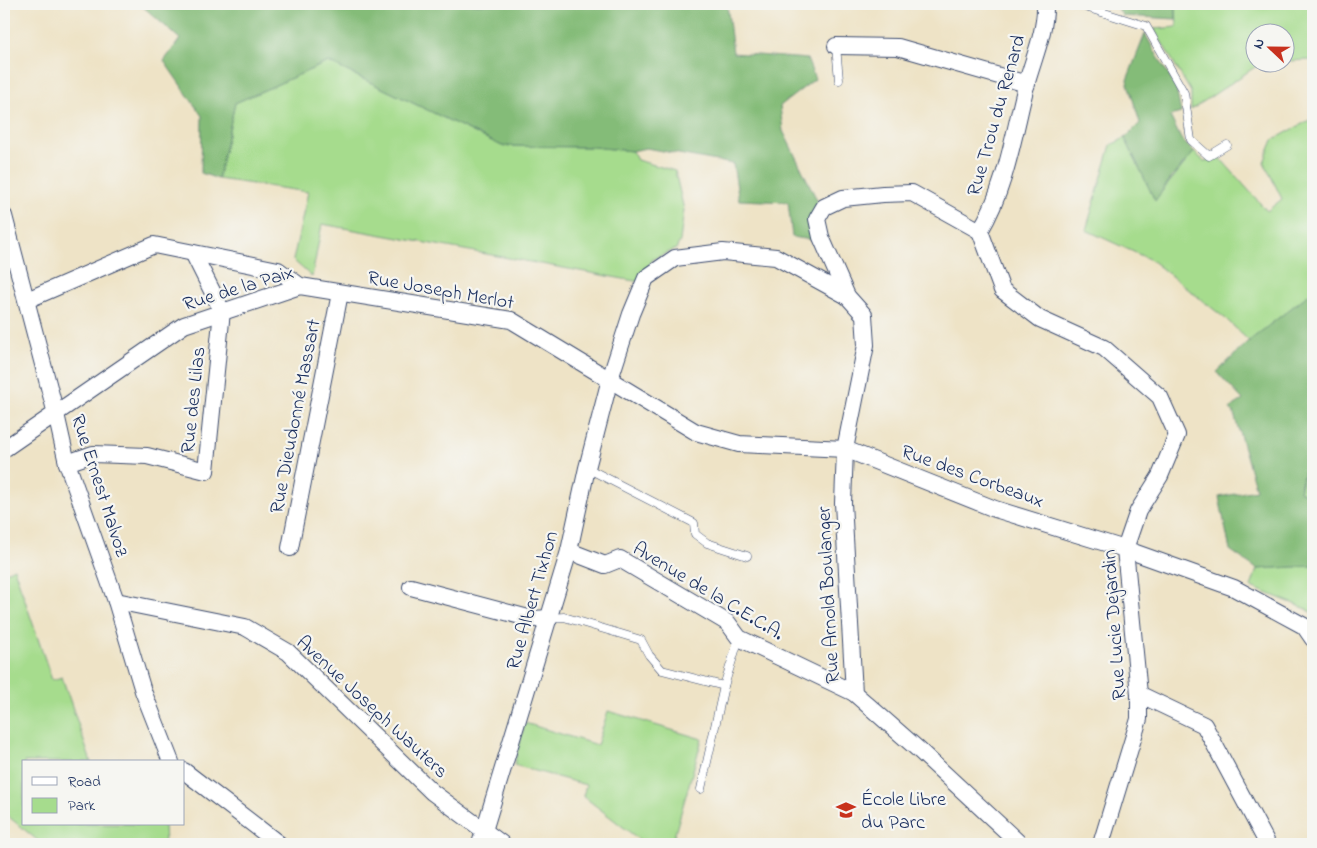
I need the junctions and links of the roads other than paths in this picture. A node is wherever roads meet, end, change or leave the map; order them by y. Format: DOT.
graph roads {
  1 [pos="1045,4"];
  2 [pos="1076,4"];
  3 [pos="836,46"];
  4 [pos="839,80"];
  5 [pos="1027,84"];
  6 [pos="1227,145"];
  7 [pos="4,216"];
  8 [pos="980,231"];
  9 [pos="193,253"];
  10 [pos="300,286"];
  11 [pos="340,293"];
  12 [pos="847,296"];
  13 [pos="27,300"];
  14 [pos="222,311"];
  15 [pos="610,379"];
  16 [pos="56,414"];
  17 [pos="4,449"];
  18 [pos="845,449"];
  19 [pos="67,463"];
  20 [pos="587,468"];
  21 [pos="290,548"];
  22 [pos="1125,549"];
  23 [pos="569,550"];
  24 [pos="747,556"];
  25 [pos="410,587"];
  26 [pos="116,601"];
  27 [pos="550,618"];
  28 [pos="739,638"];
  29 [pos="1313,639"];
  30 [pos="724,686"];
  31 [pos="854,692"];
  32 [pos="1139,694"];
  33 [pos="170,760"];
  34 [pos="185,772"];
  35 [pos="701,789"];
  36 [pos="482,837"];
  37 [pos="1266,841"];
  38 [pos="279,844"];
  39 [pos="502,844"];
  40 [pos="1020,844"];
  41 [pos="1101,844"];
  1 -- 5 [label="street, Rue Trou du Renard"];
  2 -- 6 [label="lane"];
  3 -- 4 [label="lane"];
  3 -- 5 [label="street"];
  5 -- 8 [label="street, Rue Trou du Renard"];
  7 -- 13 [label="street, Rue Ernest Malvoz"];
  8 -- 12 [label="street, Rue Trou du Renard"];
  8 -- 22 [label="street, Rue Lucie Dejardin"];
  9 -- 10 [label="street"];
  9 -- 13 [label="street"];
  9 -- 14 [label="street"];
  10 -- 11 [label="street, Rue de la Paix"];
  10 -- 14 [label="street, Rue de la Paix"];
  11 -- 15 [label="street, Rue Joseph Merlot"];
  11 -- 21 [label="street, Rue Dieudonné Massart"];
  12 -- 15 [label="street, Rue Albert Tixhon"];
  12 -- 18 [label="street, Rue Trou du Renard"];
  13 -- 16 [label="street, Rue Ernest Malvoz"];
  14 -- 16 [label="street, Rue de la Paix"];
  14 -- 19 [label="street, Rue des Lilas"];
  15 -- 18 [label="street, Rue des Corbeaux"];
  15 -- 20 [label="street, Rue Albert Tixhon"];
  16 -- 17 [label="street, Rue de la Paix"];
  16 -- 19 [label="street, Rue Ernest Malvoz"];
  18 -- 22 [label="street, Rue des Corbeaux"];
  18 -- 31 [label="street, Rue Arnold Boulanger"];
  19 -- 26 [label="street, Rue Ernest Malvoz"];
  20 -- 23 [label="street, Rue Albert Tixhon"];
  20 -- 24 [label="lane"];
  22 -- 29 [label="street, Rue des Corbeaux"];
  22 -- 32 [label="street, Rue Lucie Dejardin"];
  23 -- 27 [label="street, Rue Albert Tixhon"];
  23 -- 28 [label="street, Avenue de la C.E.C.A."];
  25 -- 27 [label="street"];
  26 -- 33 [label="street, Rue Ernest Malvoz"];
  26 -- 36 [label="street, Avenue Joseph Wauters"];
  27 -- 30 [label="lane"];
  27 -- 36 [label="street, Rue Albert Tixhon"];
  28 -- 30 [label="lane"];
  28 -- 31 [label="street, Avenue de la C.E.C.A."];
  30 -- 35 [label="lane"];
  31 -- 40 [label="street, Rue Arnold Boulanger"];
  32 -- 37 [label="street"];
  32 -- 41 [label="street, Rue Lucie Dejardin"];
  34 -- 38 [label="street"];
  36 -- 39 [label="street, Avenue Joseph Wauters"];
}
